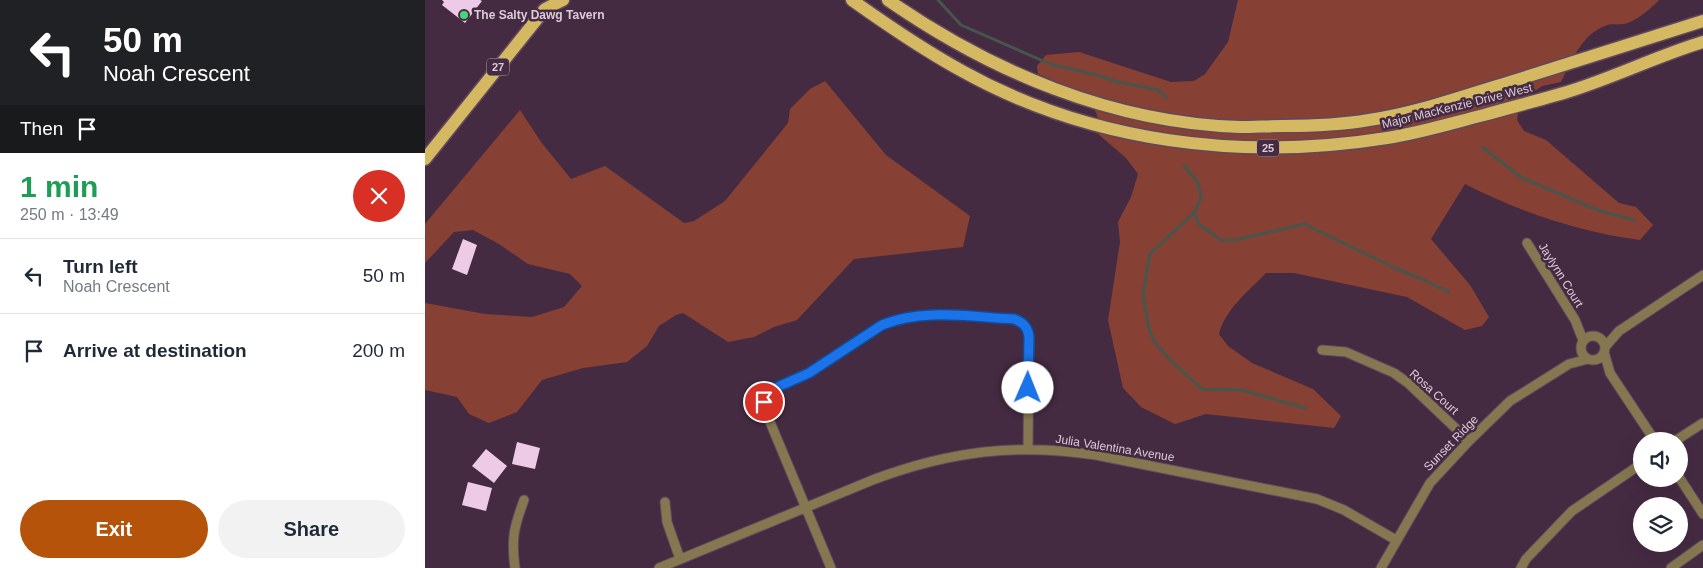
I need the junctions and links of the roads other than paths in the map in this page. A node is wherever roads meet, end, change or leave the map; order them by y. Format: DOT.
graph roads {
  1 [pos="563,0"];
  2 [pos="852,0"];
  3 [pos="888,0"];
  4 [pos="545,4"];
  5 [pos="1703,21"];
  6 [pos="1703,42"];
  7 [pos="425,159"];
  8 [pos="1527,243"];
  9 [pos="1703,275"];
  10 [pos="1575,320"];
  11 [pos="1619,330"];
  12 [pos="1594,336"];
  13 [pos="1582,342"];
  14 [pos="1322,350"];
  15 [pos="1604,350"];
  16 [pos="1590,360"];
  17 [pos="1569,364"];
  18 [pos="1610,372"];
  19 [pos="1703,423"];
  20 [pos="1649,432"];
  21 [pos="1688,433"];
  22 [pos="1469,441"];
  23 [pos="1028,449"];
  24 [pos="1633,469"];
  25 [pos="1685,487"];
  26 [pos="525,500"];
  27 [pos="665,502"];
  28 [pos="806,508"];
  29 [pos="1703,514"];
  30 [pos="1396,540"];
  31 [pos="1703,545"];
  32 [pos="680,559"];
  33 [pos="515,568"];
  34 [pos="659,568"];
  35 [pos="831,568"];
  36 [pos="1381,568"];
  37 [pos="1521,568"];
  38 [pos="1671,568"];
  1 -- 4 [label="main road, 27"];
  2 -- 6 [label="main road, Major MacKenzie Drive West / 25"];
  3 -- 5 [label="main road, Major MacKenzie Drive West / 25"];
  4 -- 7 [label="main road, 27"];
  8 -- 10 [label="street, Jaylynn Court"];
  9 -- 11 [label="street"];
  10 -- 12 [label="street, Jaylynn Court"];
  10 -- 13 [label="street, Jaylynn Court"];
  11 -- 12 [label="street"];
  11 -- 15 [label="street"];
  12 -- 13 [label="street"];
  12 -- 15 [label="street"];
  13 -- 16 [label="street"];
  13 -- 17 [label="street, Sunset Ridge"];
  14 -- 22 [label="street, Rosa Court"];
  15 -- 16 [label="street"];
  15 -- 18 [label="street"];
  16 -- 17 [label="street, Sunset Ridge"];
  16 -- 18 [label="street"];
  17 -- 22 [label="street, Sunset Ridge"];
  18 -- 20 [label="street"];
  19 -- 21 [label="street"];
  22 -- 30 [label="street, Sunset Ridge"];
  23 -- 28 [label="street, Julia Valentina Avenue"];
  23 -- 28 [label="street"];
  23 -- 30 [label="street, Julia Valentina Avenue"];
  24 -- 37 [label="street"];
  25 -- 29 [label="street"];
  26 -- 33 [label="street"];
  27 -- 32 [label="street"];
  28 -- 32 [label="street, Julia Valentina Avenue"];
  28 -- 35 [label="street"];
  30 -- 36 [label="street, Sunset Ridge"];
  31 -- 38 [label="street"];
  32 -- 34 [label="street, Julia Valentina Avenue"];
}
